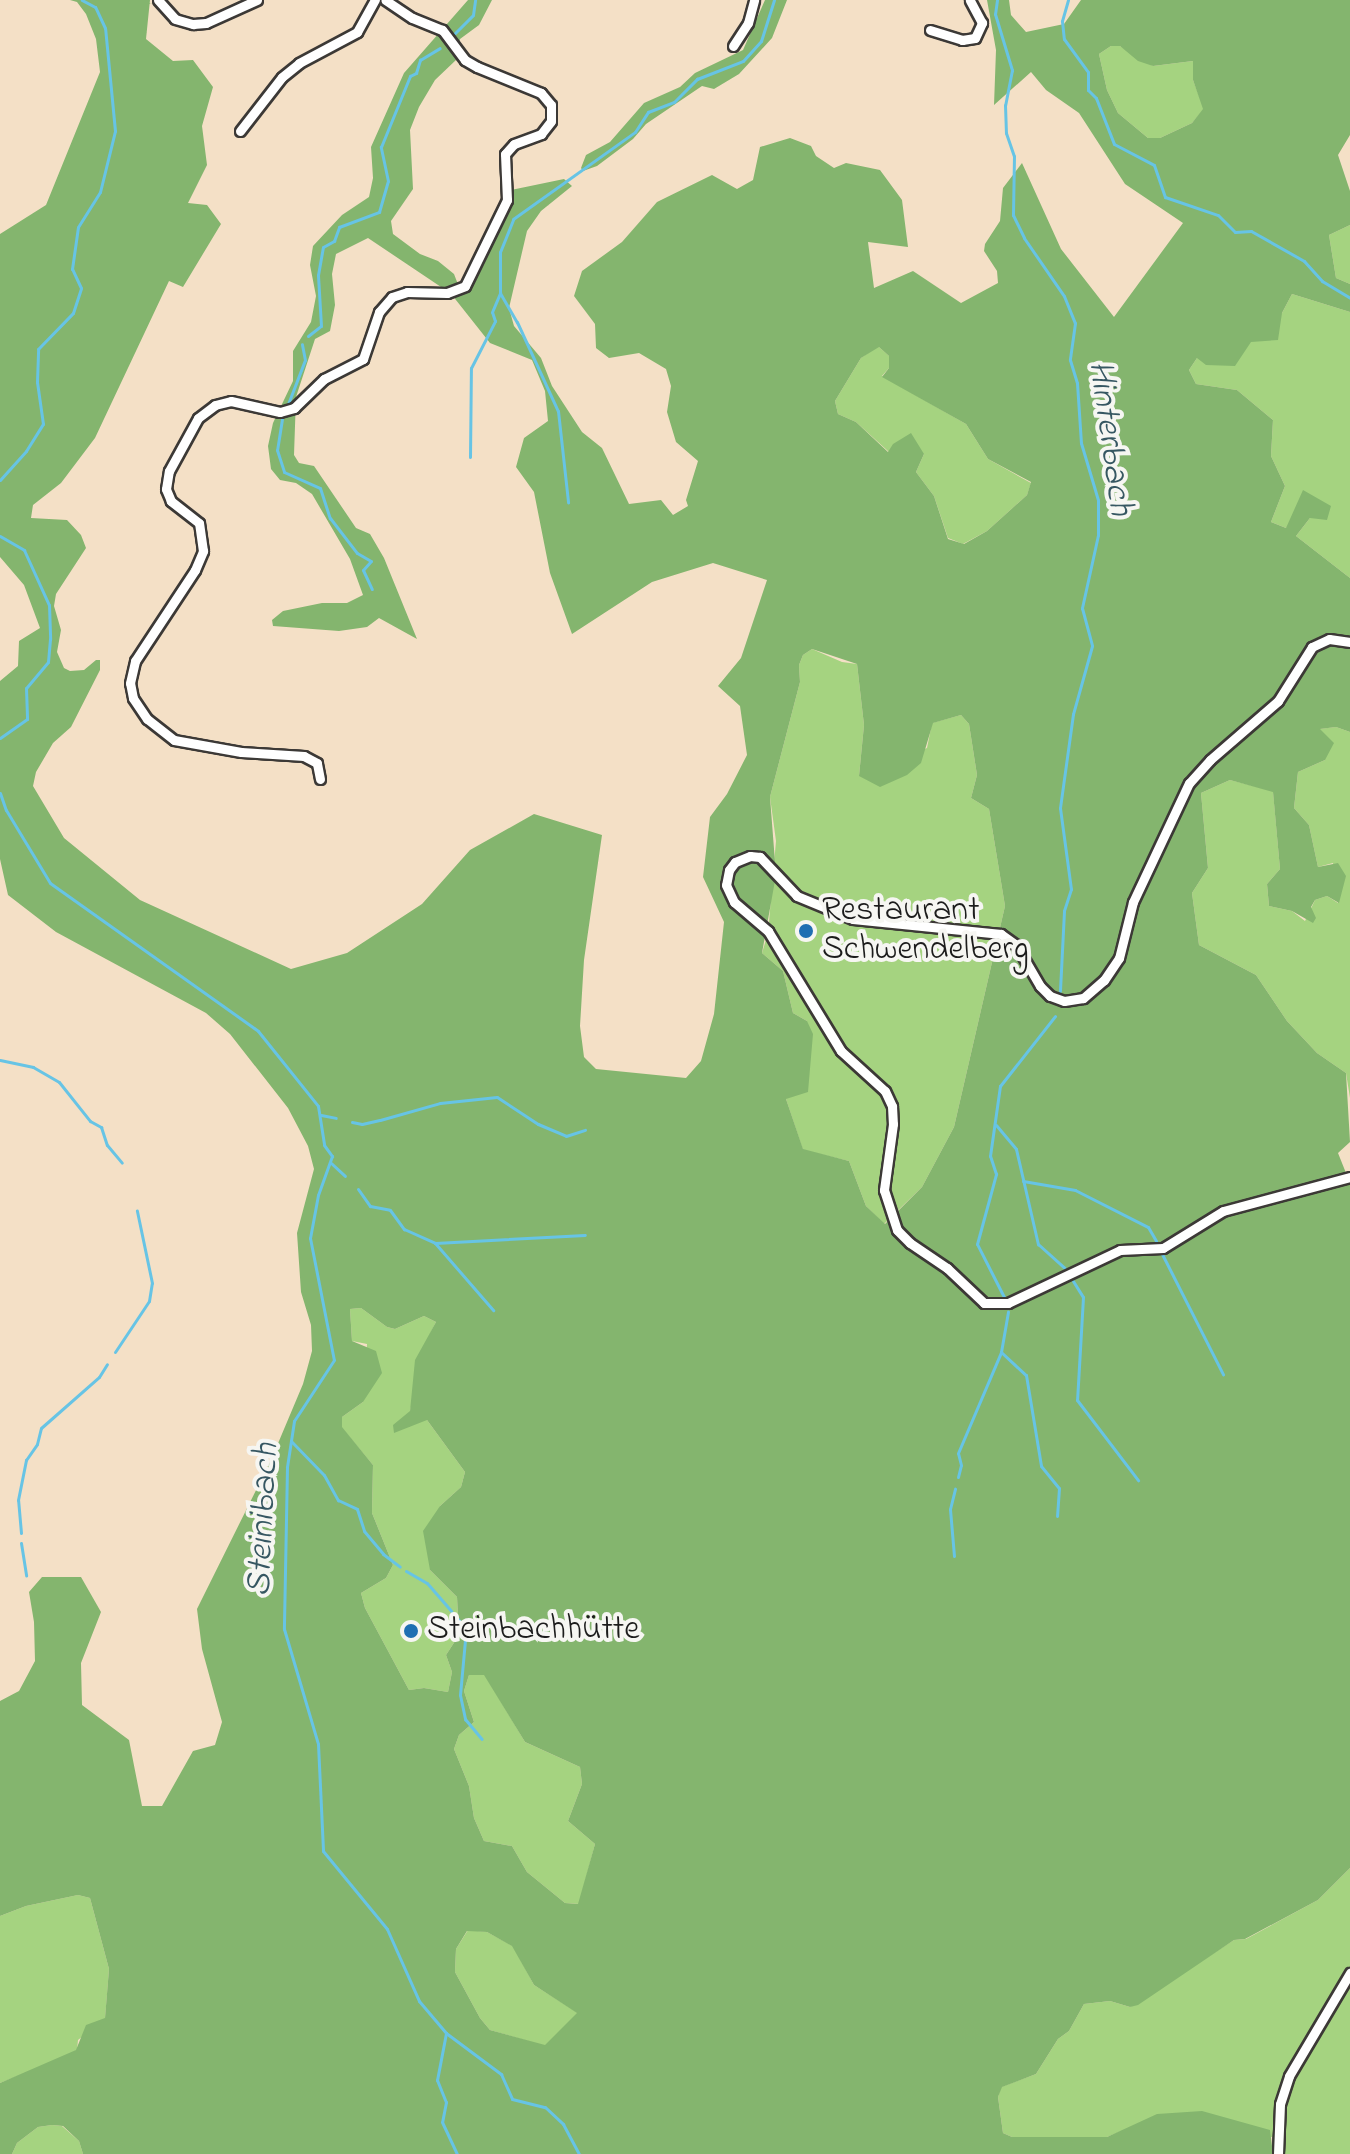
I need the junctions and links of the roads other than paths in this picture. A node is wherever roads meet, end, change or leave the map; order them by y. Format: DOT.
graph roads {
  1 [pos="158,0"];
  2 [pos="257,0"];
  3 [pos="375,0"];
  4 [pos="385,0"];
  5 [pos="754,0"];
  6 [pos="970,0"];
  7 [pos="930,30"];
  8 [pos="733,46"];
  9 [pos="240,131"];
  10 [pos="1350,642"];
  11 [pos="320,779"];
  12 [pos="1350,1177"];
  13 [pos="1350,1973"];
  14 [pos="1278,2154"];
  1 -- 2 [label="street"];
  3 -- 9 [label="street"];
  4 -- 11 [label="street"];
  5 -- 8 [label="street"];
  6 -- 7 [label="street"];
  10 -- 12 [label="street"];
  13 -- 14 [label="street"];
}
